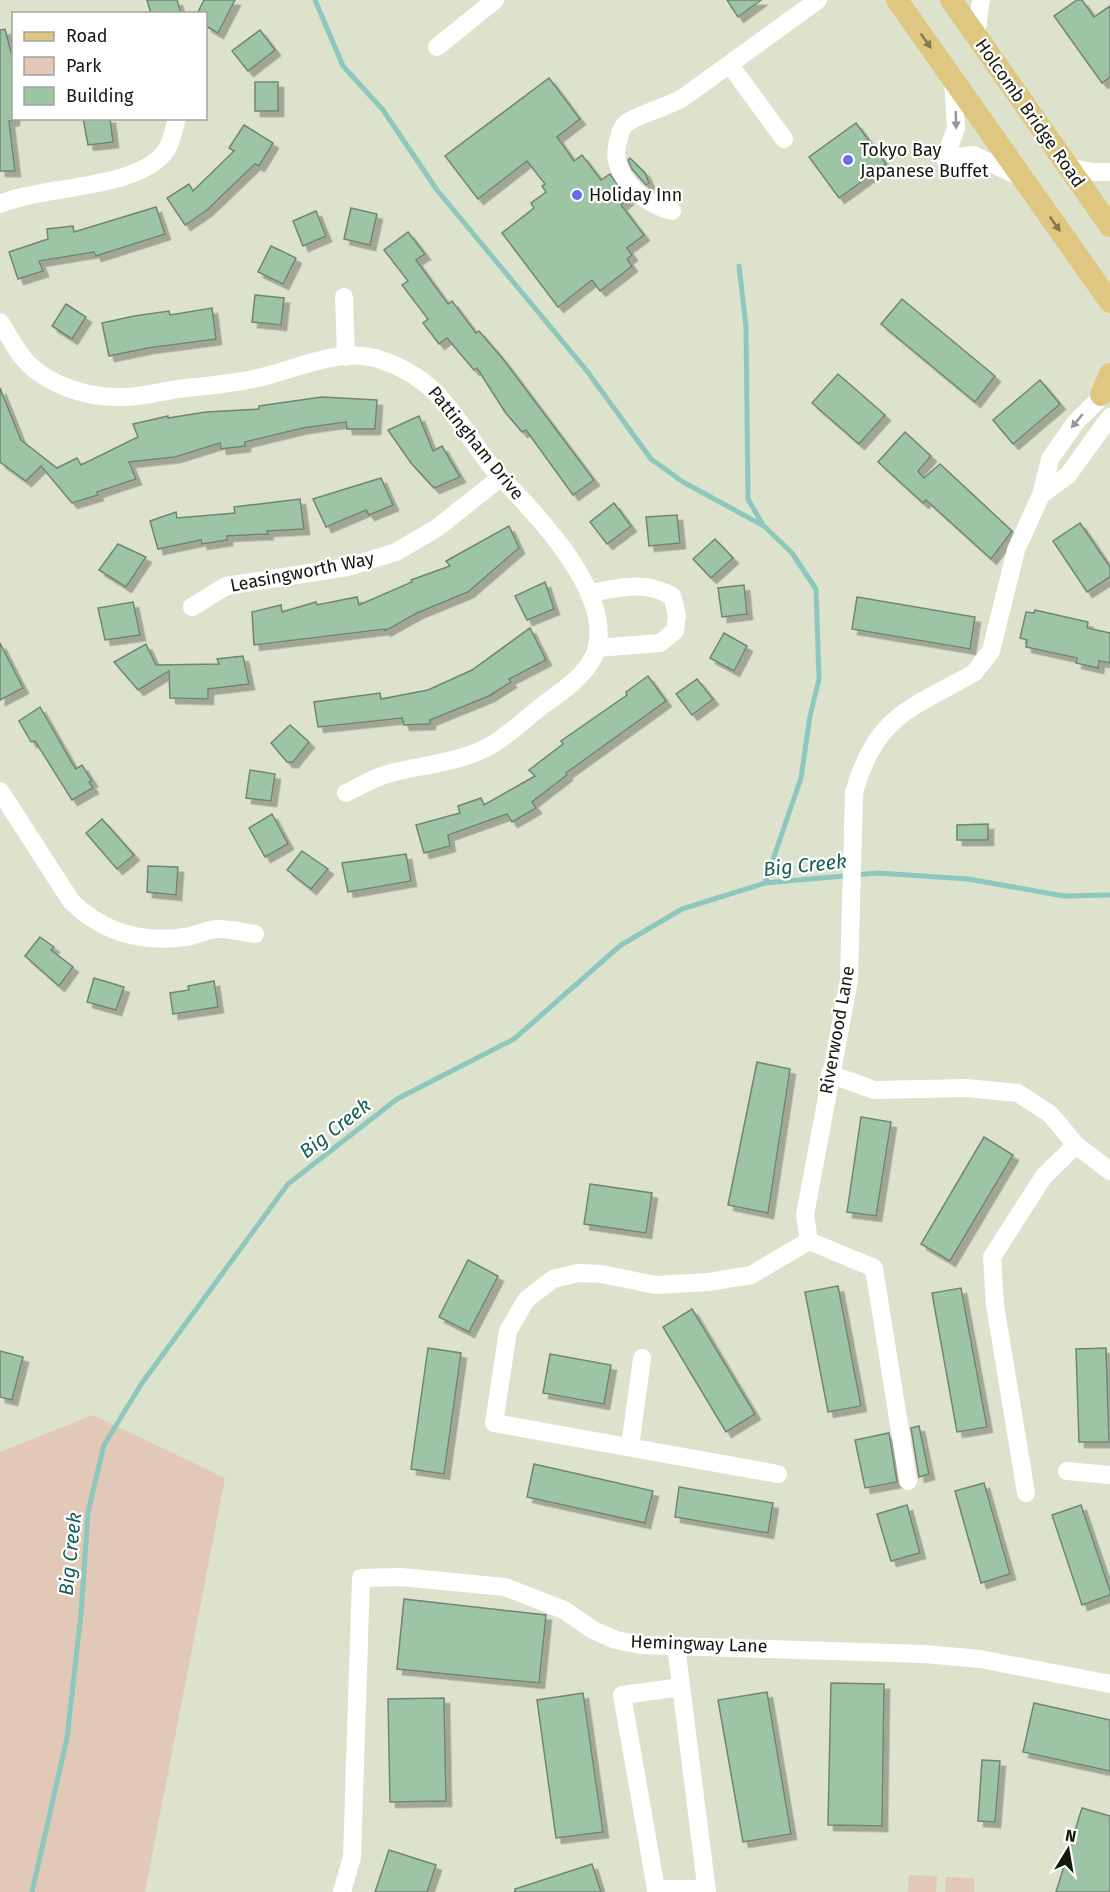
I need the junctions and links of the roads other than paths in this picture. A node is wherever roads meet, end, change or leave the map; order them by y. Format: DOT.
graph roads {
  1 [pos="495,0"];
  2 [pos="818,0"];
  3 [pos="951,0"];
  4 [pos="981,0"];
  5 [pos="896,1"];
  6 [pos="976,35"];
  7 [pos="437,47"];
  8 [pos="730,65"];
  9 [pos="953,79"];
  10 [pos="176,120"];
  11 [pos="783,139"];
  12 [pos="1068,167"];
  13 [pos="1110,172"];
  14 [pos="1021,177"];
  15 [pos="0,204"];
  16 [pos="672,211"];
  17 [pos="1110,226"];
  18 [pos="344,297"];
  19 [pos="1110,302"];
  20 [pos="0,322"];
  21 [pos="346,357"];
  22 [pos="1110,374"];
  23 [pos="1106,392"];
  24 [pos="1110,417"];
  25 [pos="500,478"];
  26 [pos="1041,495"];
  27 [pos="590,593"];
  28 [pos="192,606"];
  29 [pos="597,648"];
  30 [pos="0,791"];
  31 [pos="346,793"];
  32 [pos="255,934"];
  33 [pos="830,1074"];
  34 [pos="1076,1145"];
  35 [pos="1110,1171"];
  36 [pos="809,1241"];
  37 [pos="642,1358"];
  38 [pos="630,1447"];
  39 [pos="1067,1471"];
  40 [pos="778,1474"];
  41 [pos="1110,1475"];
  42 [pos="908,1481"];
  43 [pos="1026,1493"];
  44 [pos="676,1646"];
  45 [pos="1110,1684"];
  46 [pos="681,1687"];
  47 [pos="707,1891"];
  48 [pos="342,1892"];
  1 -- 7 [label="street"];
  2 -- 8 [label="street"];
  3 -- 6 [label="main road, Holcomb Bridge Road"];
  4 -- 6 [label="street"];
  5 -- 9 [label="main road, one-way"];
  6 -- 12 [label="main road, Holcomb Bridge Road"];
  8 -- 11 [label="street"];
  8 -- 16 [label="street"];
  9 -- 14 [label="main road"];
  9 -- 14 [label="street, one-way"];
  10 -- 15 [label="street"];
  12 -- 13 [label="street"];
  12 -- 17 [label="main road, Holcomb Bridge Road"];
  14 -- 19 [label="main road, one-way"];
  18 -- 21 [label="street"];
  20 -- 21 [label="street, Pattingham Drive"];
  21 -- 25 [label="street, Pattingham Drive"];
  22 -- 23 [label="main road"];
  23 -- 26 [label="street, Riverwood Lane, one-way"];
  24 -- 26 [label="street, Riverwood Lane"];
  25 -- 27 [label="street, Pattingham Drive"];
  25 -- 28 [label="street, Leasingworth Way"];
  26 -- 33 [label="street, Riverwood Lane"];
  27 -- 29 [label="street, Pattingham Drive"];
  27 -- 29 [label="street"];
  29 -- 31 [label="street"];
  30 -- 32 [label="street"];
  33 -- 34 [label="street"];
  33 -- 36 [label="street, Riverwood Lane"];
  34 -- 35 [label="street"];
  34 -- 43 [label="street"];
  36 -- 38 [label="street"];
  36 -- 42 [label="street"];
  37 -- 38 [label="street"];
  38 -- 40 [label="street"];
  39 -- 41 [label="street"];
  44 -- 45 [label="street, Hemingway Lane"];
  44 -- 46 [label="street"];
  44 -- 48 [label="street, Hemingway Lane"];
  46 -- 47 [label="street"];
  46 -- 47 [label="street"];
}
